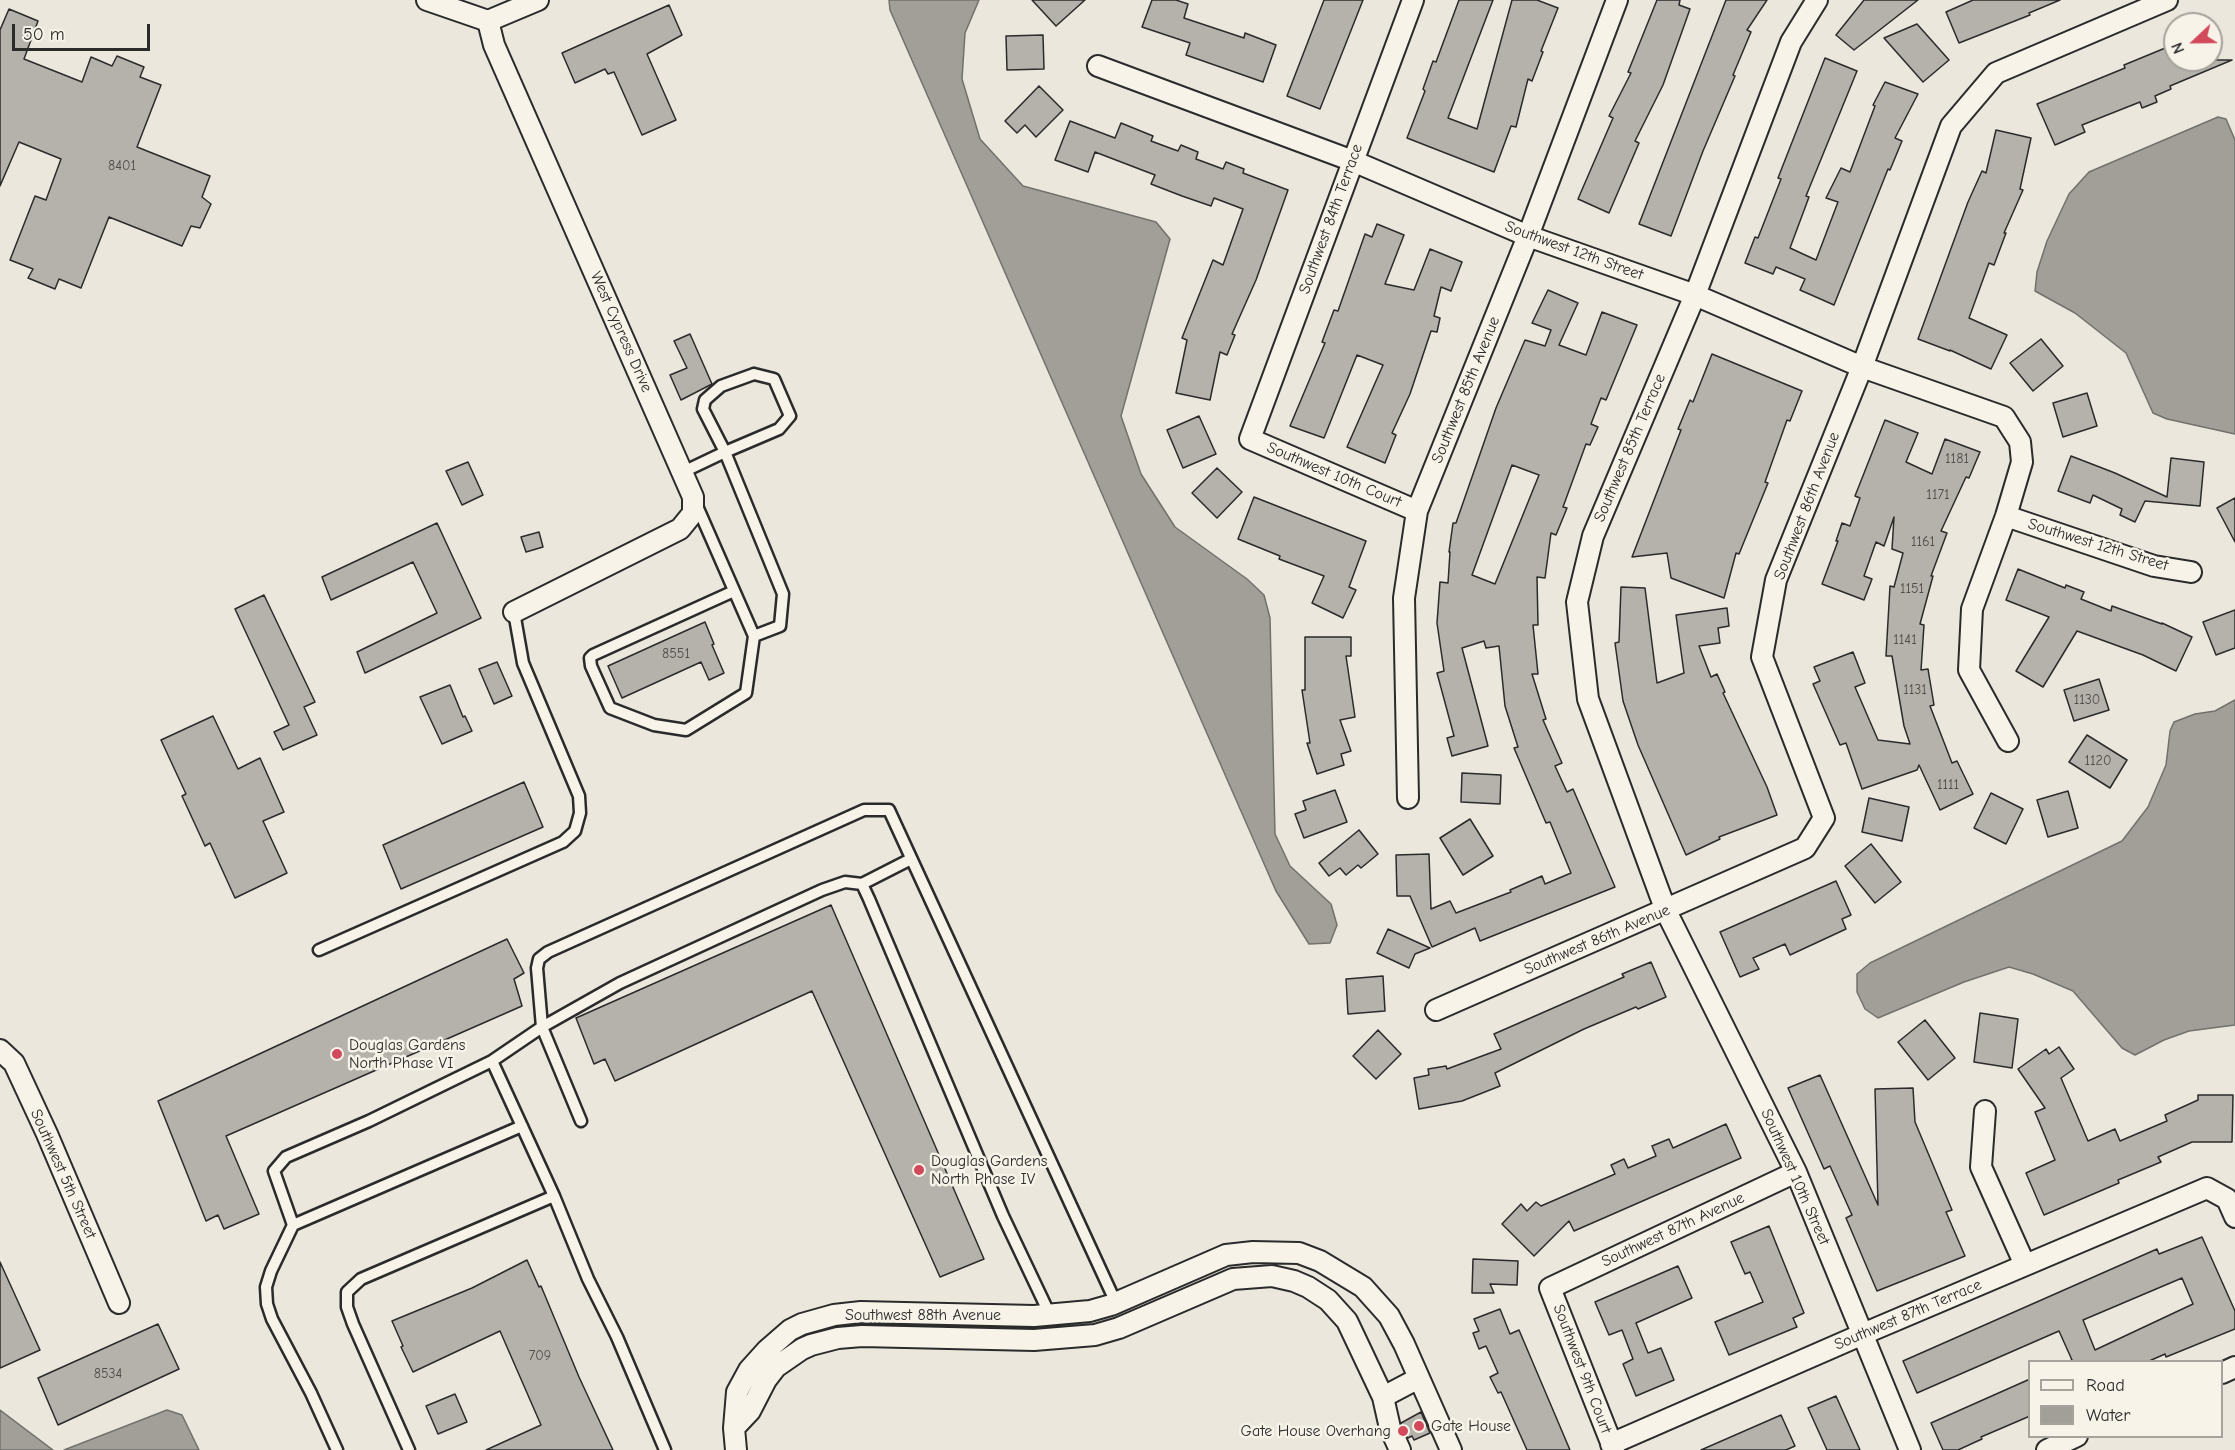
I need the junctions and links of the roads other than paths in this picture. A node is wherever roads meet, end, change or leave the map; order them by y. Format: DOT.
graph roads {
  1 [pos="427,0"];
  2 [pos="538,0"];
  3 [pos="1413,0"];
  4 [pos="1617,0"];
  5 [pos="1817,0"];
  6 [pos="2167,0"];
  7 [pos="488,21"];
  8 [pos="1098,66"];
  9 [pos="1353,161"];
  10 [pos="1528,236"];
  11 [pos="1695,294"];
  12 [pos="1862,367"];
  13 [pos="1250,439"];
  14 [pos="726,452"];
  15 [pos="683,471"];
  16 [pos="693,497"];
  17 [pos="1417,511"];
  18 [pos="2006,516"];
  19 [pos="2191,572"];
  20 [pos="734,591"];
  21 [pos="514,612"];
  22 [pos="754,636"];
  23 [pos="2008,741"];
  24 [pos="1408,798"];
  25 [pos="911,859"];
  26 [pos="862,884"];
  27 [pos="1666,911"];
  28 [pos="319,950"];
  29 [pos="1436,1010"];
  30 [pos="542,1027"];
  31 [pos="0,1050"];
  32 [pos="492,1061"];
  33 [pos="1985,1111"];
  34 [pos="581,1121"];
  35 [pos="522,1126"];
  36 [pos="1796,1172"];
  37 [pos="554,1196"];
  38 [pos="2235,1217"];
  39 [pos="293,1225"];
  40 [pos="1253,1252"];
  41 [pos="2025,1265"];
  42 [pos="1254,1276"];
  43 [pos="1551,1288"];
  44 [pos="119,1303"];
  45 [pos="1116,1303"];
  46 [pos="1050,1315"];
  47 [pos="1863,1334"];
  48 [pos="1050,1339"];
  49 [pos="776,1354"];
  50 [pos="1419,1378"];
  51 [pos="1383,1396"];
  52 [pos="2076,1438"];
  53 [pos="1612,1447"];
  54 [pos="337,1450"];
  55 [pos="409,1450"];
  56 [pos="666,1450"];
  57 [pos="736,1450"];
  58 [pos="1400,1450"];
  59 [pos="1451,1450"];
  60 [pos="1910,1450"];
  61 [pos="2047,1450"];
  1 -- 7 [label="street"];
  2 -- 7 [label="street"];
  3 -- 9 [label="street, Southwest 84th Terrace"];
  4 -- 10 [label="street, Southwest 85th Avenue"];
  5 -- 11 [label="street, Southwest 85th Terrace"];
  6 -- 12 [label="street, Southwest 86th Avenue"];
  7 -- 15 [label="street, West Cypress Drive"];
  8 -- 9 [label="street, Southwest 12th Street"];
  9 -- 10 [label="street, Southwest 12th Street"];
  9 -- 13 [label="street, Southwest 84th Terrace"];
  10 -- 11 [label="street, Southwest 12th Street"];
  10 -- 17 [label="street, Southwest 85th Avenue"];
  11 -- 12 [label="street, Southwest 12th Street"];
  11 -- 27 [label="street, Southwest 85th Terrace"];
  12 -- 18 [label="street, Southwest 12th Street"];
  12 -- 27 [label="street, Southwest 86th Avenue"];
  13 -- 17 [label="street, Southwest 10th Court"];
  14 -- 14 [label="lane"];
  14 -- 15 [label="lane"];
  14 -- 22 [label="lane"];
  15 -- 16 [label="street, West Cypress Drive"];
  16 -- 20 [label="lane"];
  16 -- 21 [label="street"];
  17 -- 24 [label="street, Southwest 85th Avenue"];
  18 -- 19 [label="street, Southwest 12th Street"];
  18 -- 23 [label="street"];
  20 -- 22 [label="lane"];
  20 -- 22 [label="lane"];
  21 -- 28 [label="lane"];
  25 -- 26 [label="lane"];
  25 -- 30 [label="lane"];
  25 -- 45 [label="lane"];
  26 -- 30 [label="lane"];
  26 -- 46 [label="lane"];
  27 -- 29 [label="street, Southwest 86th Avenue"];
  27 -- 36 [label="street, Southwest 10th Street"];
  30 -- 32 [label="lane"];
  30 -- 34 [label="lane"];
  31 -- 44 [label="street, Southwest 5th Street"];
  32 -- 35 [label="lane"];
  32 -- 39 [label="lane"];
  33 -- 41 [label="street"];
  35 -- 37 [label="lane"];
  35 -- 39 [label="lane"];
  36 -- 43 [label="street, Southwest 87th Avenue"];
  36 -- 47 [label="street, Southwest 10th Street"];
  37 -- 55 [label="lane"];
  37 -- 56 [label="lane"];
  38 -- 41 [label="street, Southwest 87th Terrace"];
  39 -- 54 [label="lane"];
  40 -- 42 [label="street"];
  40 -- 45 [label="street, Southwest 88th Avenue"];
  40 -- 50 [label="street, Southwest 88th Avenue"];
  41 -- 47 [label="street, Southwest 87th Terrace"];
  42 -- 48 [label="street, Southwest 88th Avenue"];
  42 -- 51 [label="street, Southwest 88th Avenue"];
  43 -- 53 [label="street, Southwest 9th Court"];
  45 -- 46 [label="street, Southwest 88th Avenue"];
  46 -- 48 [label="street"];
  46 -- 49 [label="street, Southwest 88th Avenue"];
  47 -- 53 [label="street, Southwest 87th Terrace"];
  47 -- 60 [label="street, Southwest 10th Street"];
  48 -- 49 [label="street, Southwest 88th Avenue"];
  49 -- 57 [label="street, Southwest 88th Avenue"];
  50 -- 51 [label="street"];
  50 -- 59 [label="street, Southwest 88th Avenue"];
  51 -- 58 [label="street, Southwest 88th Avenue"];
  52 -- 61 [label="street"];
}
